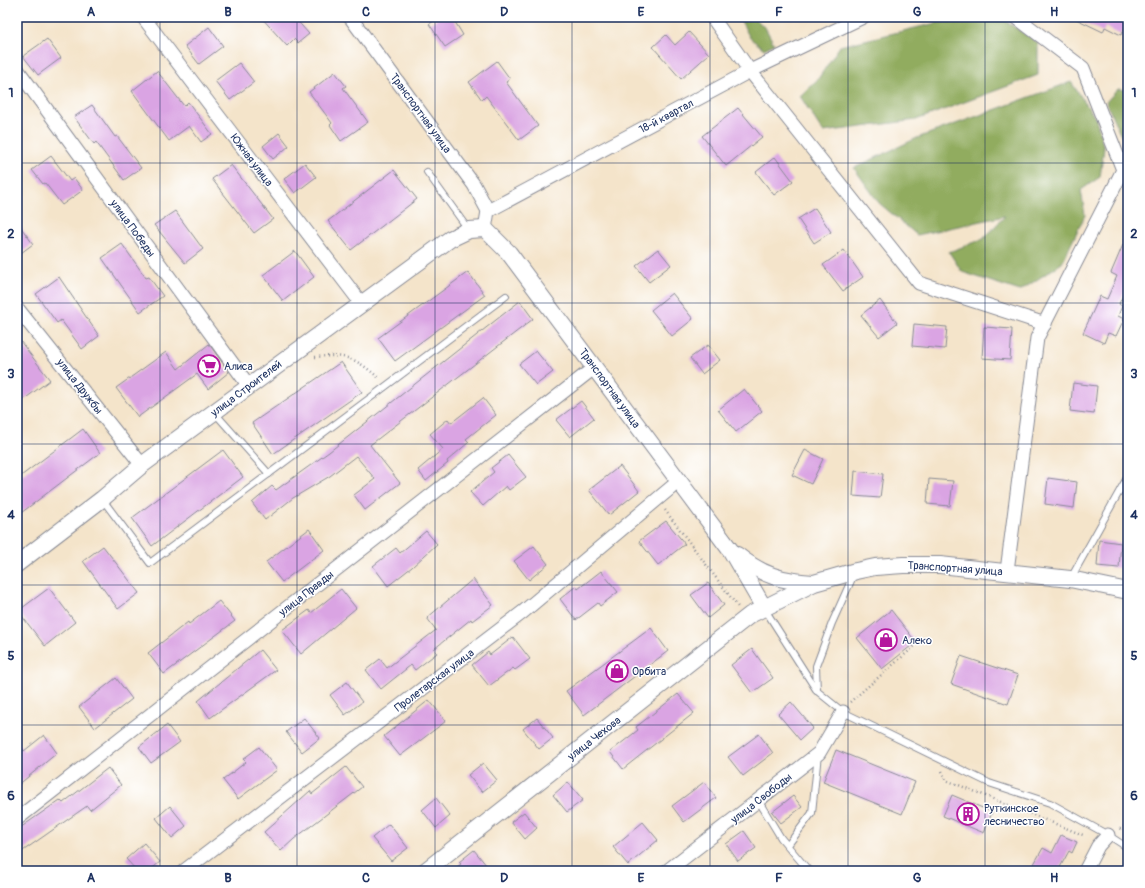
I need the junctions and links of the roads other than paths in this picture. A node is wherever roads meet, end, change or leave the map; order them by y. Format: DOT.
graph roads {
  1 [pos="143,17"];
  2 [pos="350,17"];
  3 [pos="712,17"];
  4 [pos="863,17"];
  5 [pos="1016,17"];
  6 [pos="17,69"];
  7 [pos="750,71"];
  8 [pos="1126,167"];
  9 [pos="427,172"];
  10 [pos="488,212"];
  11 [pos="477,229"];
  12 [pos="506,296"];
  13 [pos="361,303"];
  14 [pos="17,308"];
  15 [pos="1044,324"];
  16 [pos="595,367"];
  17 [pos="249,386"];
  18 [pos="214,412"];
  19 [pos="142,465"];
  20 [pos="268,474"];
  21 [pos="1128,476"];
  22 [pos="679,481"];
  23 [pos="102,499"];
  24 [pos="731,550"];
  25 [pos="17,564"];
  26 [pos="856,571"];
  27 [pos="1007,571"];
  28 [pos="1070,578"];
  29 [pos="814,583"];
  30 [pos="1128,591"];
  31 [pos="764,608"];
  32 [pos="817,691"];
  33 [pos="846,707"];
  34 [pos="819,753"];
  35 [pos="758,800"];
  36 [pos="17,819"];
  37 [pos="1105,838"];
  38 [pos="788,845"];
  39 [pos="1128,848"];
  40 [pos="184,871"];
  41 [pos="426,871"];
  42 [pos="667,871"];
  43 [pos="809,871"];
  44 [pos="1085,871"];
  1 -- 13 [label="street, Южная улица"];
  2 -- 10 [label="street, Транспортная улица"];
  3 -- 7 [label="street"];
  4 -- 7 [label="street, 18-й квартал"];
  5 -- 8 [label="street"];
  6 -- 17 [label="street, улица Победы"];
  7 -- 10 [label="street, 18-й квартал"];
  7 -- 15 [label="street"];
  8 -- 15 [label="street"];
  9 -- 11 [label="lane"];
  10 -- 11 [label="street"];
  11 -- 13 [label="street, улица Строителей"];
  11 -- 16 [label="street, Транспортная улица"];
  12 -- 20 [label="lane"];
  13 -- 17 [label="street, улица Строителей"];
  14 -- 19 [label="street, улица Дружбы"];
  15 -- 27 [label="street"];
  16 -- 22 [label="street, Транспортная улица"];
  16 -- 36 [label="street, улица Правды"];
  17 -- 18 [label="street, улица Строителей"];
  18 -- 19 [label="street, улица Строителей"];
  18 -- 20 [label="lane"];
  19 -- 23 [label="street, улица Строителей"];
  20 -- 23 [label="lane"];
  21 -- 28 [label="lane"];
  22 -- 24 [label="street, Транспортная улица"];
  22 -- 40 [label="street, Пролетарская улица"];
  23 -- 25 [label="street, улица Строителей"];
  24 -- 29 [label="street"];
  24 -- 31 [label="street"];
  26 -- 27 [label="street, Транспортная улица"];
  26 -- 29 [label="street, Транспортная улица"];
  26 -- 32 [label="lane"];
  27 -- 28 [label="street, Транспортная улица"];
  28 -- 30 [label="street, Транспортная улица"];
  29 -- 31 [label="street, Транспортная улица"];
  31 -- 32 [label="lane"];
  31 -- 41 [label="street, улица Чехова"];
  32 -- 33 [label="lane"];
  33 -- 34 [label="street, улица Свободы"];
  33 -- 37 [label="lane"];
  34 -- 35 [label="street, улица Свободы"];
  34 -- 38 [label="lane"];
  35 -- 38 [label="lane"];
  35 -- 42 [label="street, улица Свободы"];
  37 -- 39 [label="lane"];
  37 -- 44 [label="street"];
  38 -- 43 [label="lane"];
}
